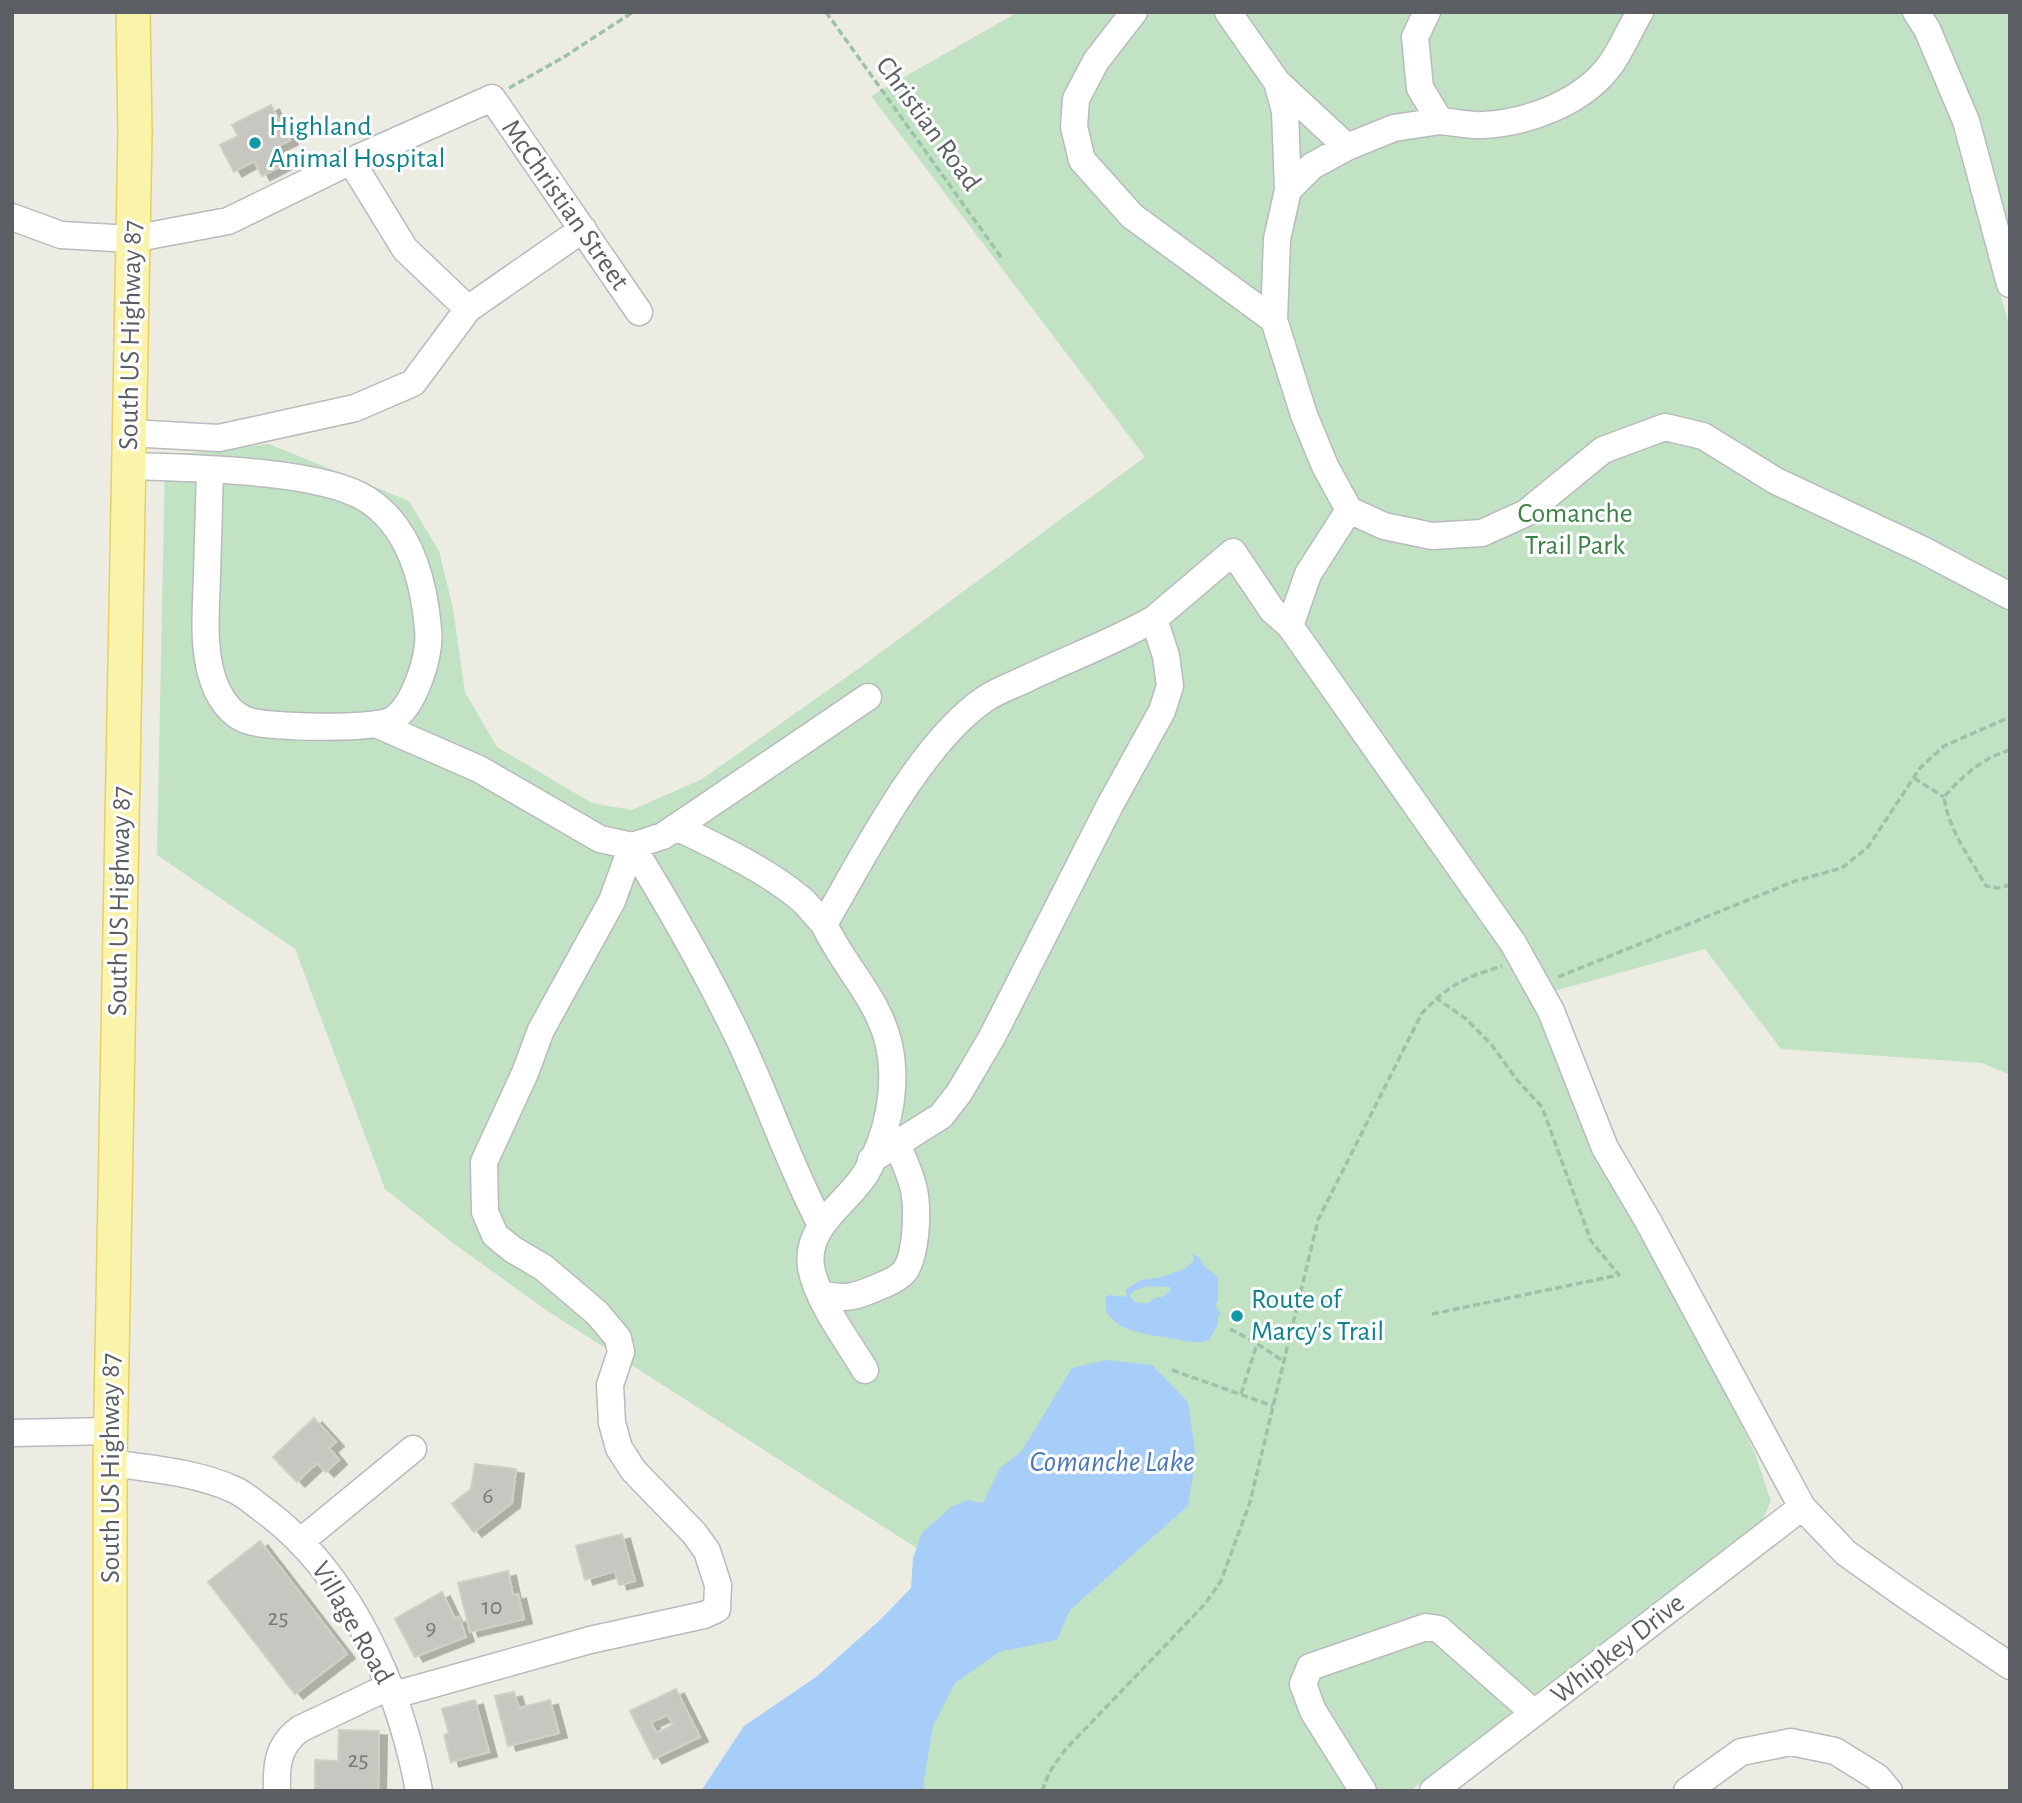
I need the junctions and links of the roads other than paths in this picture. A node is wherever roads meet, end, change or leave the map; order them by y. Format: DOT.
graph roads {
  1 [pos="133,12"];
  2 [pos="1228,12"];
  3 [pos="1427,12"];
  4 [pos="1640,12"];
  5 [pos="1916,12"];
  6 [pos="1133,13"];
  7 [pos="1277,82"];
  8 [pos="1440,121"];
  9 [pos="1348,146"];
  10 [pos="351,160"];
  11 [pos="1288,190"];
  12 [pos="12,218"];
  13 [pos="583,229"];
  14 [pos="132,239"];
  15 [pos="2010,284"];
  16 [pos="468,309"];
  17 [pos="639,312"];
  18 [pos="1274,320"];
  19 [pos="129,450"];
  20 [pos="210,470"];
  21 [pos="1349,510"];
  22 [pos="2010,596"];
  23 [pos="1154,620"];
  24 [pos="1290,626"];
  25 [pos="868,697"];
  26 [pos="376,724"];
  27 [pos="676,827"];
  28 [pos="632,846"];
  29 [pos="824,924"];
  30 [pos="897,1144"];
  31 [pos="871,1160"];
  32 [pos="821,1225"];
  33 [pos="821,1294"];
  34 [pos="865,1370"];
  35 [pos="12,1433"];
  36 [pos="110,1447"];
  37 [pos="413,1449"];
  38 [pos="1802,1507"];
  39 [pos="300,1542"];
  40 [pos="2010,1665"];
  41 [pos="392,1690"];
  42 [pos="1534,1713"];
  43 [pos="110,1791"];
  44 [pos="277,1791"];
  45 [pos="419,1791"];
  46 [pos="1363,1791"];
  47 [pos="1433,1791"];
  48 [pos="1687,1791"];
  49 [pos="1889,1791"];
  1 -- 14 [label="main road, South US Highway 87"];
  2 -- 7 [label="street"];
  3 -- 8 [label="street"];
  4 -- 8 [label="street"];
  5 -- 15 [label="street"];
  6 -- 18 [label="street"];
  7 -- 9 [label="street"];
  7 -- 11 [label="street"];
  8 -- 9 [label="street"];
  9 -- 11 [label="street"];
  10 -- 13 [label="street, McChristian Street"];
  10 -- 14 [label="street"];
  10 -- 16 [label="street"];
  11 -- 18 [label="street"];
  12 -- 14 [label="street"];
  13 -- 16 [label="street"];
  13 -- 17 [label="street, McChristian Street"];
  14 -- 19 [label="main road, South US Highway 87"];
  16 -- 19 [label="street"];
  18 -- 21 [label="street"];
  19 -- 20 [label="street"];
  19 -- 36 [label="main road, South US Highway 87"];
  20 -- 26 [label="street"];
  20 -- 26 [label="street"];
  21 -- 22 [label="street"];
  21 -- 24 [label="street"];
  23 -- 24 [label="street"];
  23 -- 29 [label="street"];
  23 -- 30 [label="street"];
  24 -- 38 [label="street"];
  25 -- 27 [label="street"];
  26 -- 28 [label="street"];
  27 -- 28 [label="street"];
  27 -- 29 [label="street"];
  28 -- 32 [label="street"];
  28 -- 41 [label="street"];
  29 -- 31 [label="street"];
  30 -- 31 [label="street"];
  30 -- 33 [label="street"];
  31 -- 32 [label="street"];
  32 -- 33 [label="street"];
  33 -- 34 [label="street"];
  35 -- 36 [label="street, Village Road"];
  36 -- 39 [label="street, Village Road"];
  36 -- 43 [label="main road, South US Highway 87"];
  37 -- 39 [label="street"];
  38 -- 40 [label="street"];
  38 -- 42 [label="street, Whipkey Drive"];
  39 -- 41 [label="street, Village Road"];
  41 -- 44 [label="street"];
  41 -- 45 [label="street, Village Road"];
  42 -- 46 [label="street"];
  42 -- 47 [label="street, Whipkey Drive"];
  48 -- 49 [label="street"];
}
